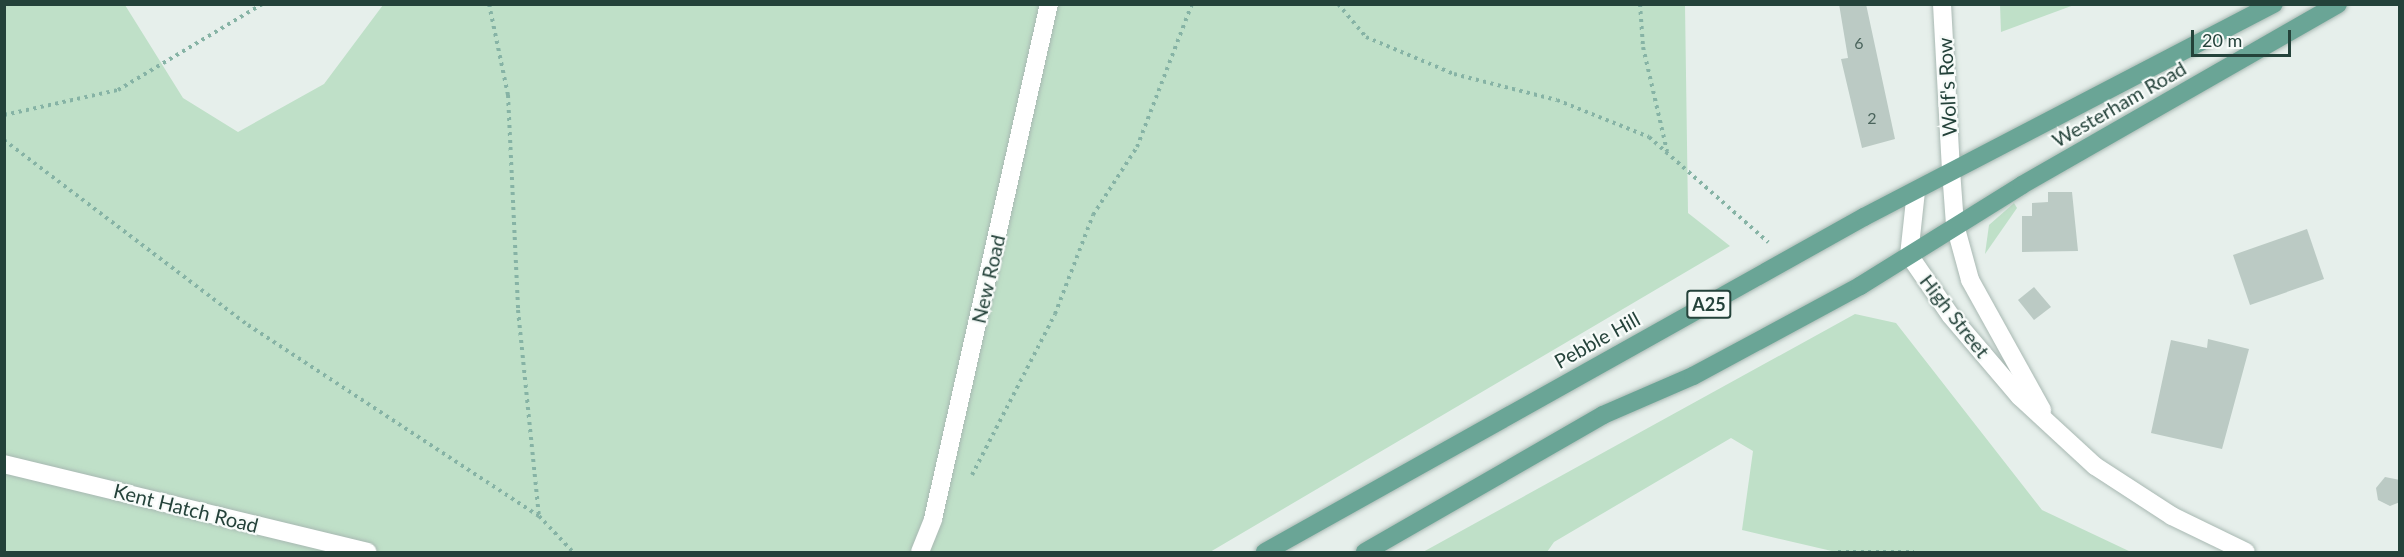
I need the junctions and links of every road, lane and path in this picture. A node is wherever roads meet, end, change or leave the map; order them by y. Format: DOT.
graph roads {
  1 [pos="262,4"];
  2 [pos="489,4"];
  3 [pos="1048,4"];
  4 [pos="1192,4"];
  5 [pos="1338,4"];
  6 [pos="1640,4"];
  7 [pos="1942,4"];
  8 [pos="2274,4"];
  9 [pos="2338,4"];
  10 [pos="4,115"];
  11 [pos="4,140"];
  12 [pos="1668,152"];
  13 [pos="1951,170"];
  14 [pos="1916,190"];
  15 [pos="1955,225"];
  16 [pos="1909,255"];
  17 [pos="1788,260"];
  18 [pos="2049,422"];
  19 [pos="4,464"];
  20 [pos="969,481"];
  21 [pos="540,516"];
  22 [pos="367,552"];
  23 [pos="573,552"];
  24 [pos="920,552"];
  25 [pos="1265,552"];
  26 [pos="1365,552"];
  27 [pos="1838,552"];
  28 [pos="1914,552"];
  29 [pos="2246,552"];
  1 -- 10 [label="path"];
  2 -- 21 [label="path"];
  3 -- 24 [label="main road, New Road"];
  4 -- 20 [label="path"];
  5 -- 12 [label="path"];
  6 -- 12 [label="path"];
  7 -- 13 [label="main road, Wolf's Row"];
  8 -- 13 [label="main road, Westerham Road / A25"];
  9 -- 15 [label="main road, Westerham Road"];
  11 -- 21 [label="path"];
  12 -- 17 [label="path"];
  13 -- 14 [label="main road, Pebble Hill / A25"];
  13 -- 15 [label="main road, Wolf's Row"];
  14 -- 16 [label="main road, High Street"];
  14 -- 17 [label="main road, Pebble Hill / A25"];
  15 -- 16 [label="main road"];
  15 -- 18 [label="main road, High Street"];
  16 -- 18 [label="main road, High Street"];
  16 -- 26 [label="main road"];
  17 -- 25 [label="main road, Pebble Hill / A25"];
  18 -- 29 [label="main road, High Street"];
  19 -- 22 [label="main road, Kent Hatch Road"];
  21 -- 23 [label="path"];
  27 -- 28 [label="path"];
}
